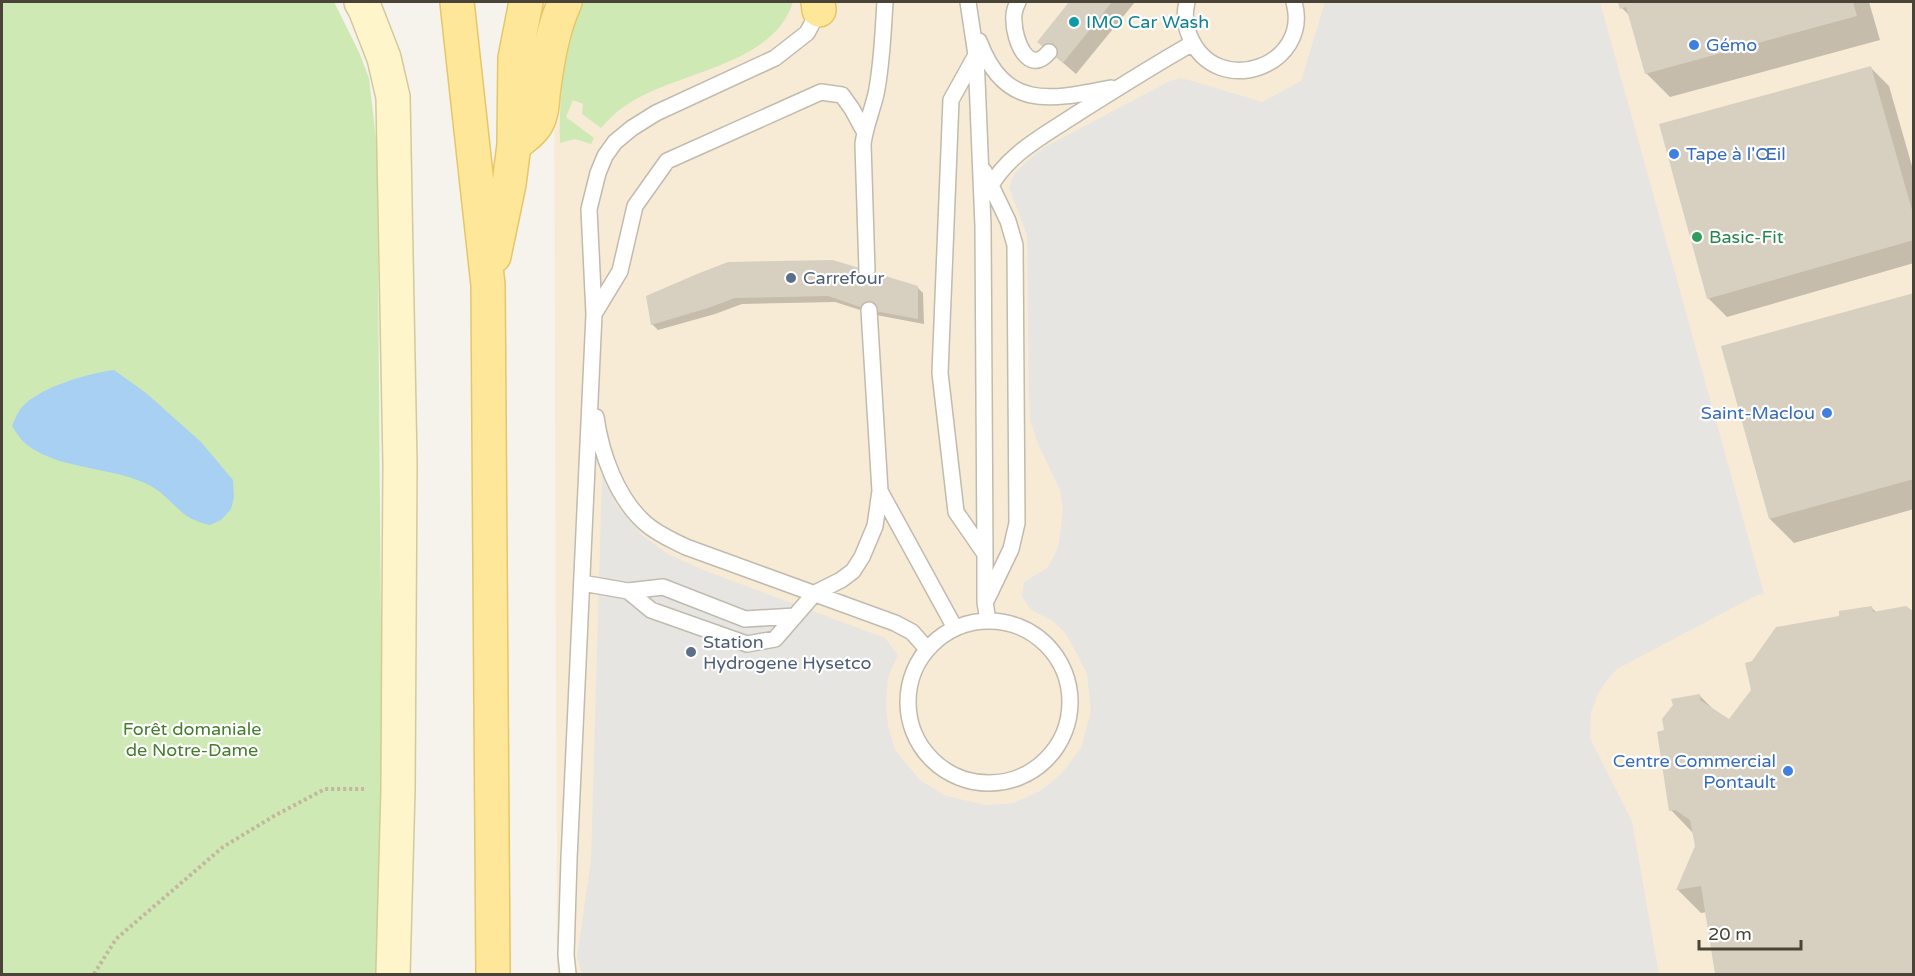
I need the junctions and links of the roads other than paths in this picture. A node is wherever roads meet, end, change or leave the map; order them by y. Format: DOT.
graph roads {
  1 [pos="361,2"];
  2 [pos="457,2"];
  3 [pos="526,2"];
  4 [pos="565,2"];
  5 [pos="885,2"];
  6 [pos="968,2"];
  7 [pos="1018,2"];
  8 [pos="1187,2"];
  9 [pos="1294,2"];
  10 [pos="820,4"];
  11 [pos="1193,43"];
  12 [pos="1049,52"];
  13 [pos="976,55"];
  14 [pos="1119,86"];
  15 [pos="864,131"];
  16 [pos="514,145"];
  17 [pos="981,166"];
  18 [pos="991,185"];
  19 [pos="983,226"];
  20 [pos="867,272"];
  21 [pos="488,285"];
  22 [pos="869,310"];
  23 [pos="594,314"];
  24 [pos="592,382"];
  25 [pos="880,491"];
  26 [pos="985,554"];
  27 [pos="582,583"];
  28 [pos="628,591"];
  29 [pos="815,593"];
  30 [pos="985,602"];
  31 [pos="795,616"];
  32 [pos="988,621"];
  33 [pos="955,628"];
  34 [pos="927,649"];
  35 [pos="393,975"];
  36 [pos="493,975"];
  37 [pos="568,975"];
  1 -- 35 [label="street"];
  2 -- 21 [label="main road"];
  3 -- 16 [label="main road"];
  4 -- 16 [label="main road"];
  5 -- 15 [label="lane"];
  6 -- 13 [label="lane"];
  6 -- 14 [label="lane"];
  7 -- 12 [label="lane"];
  8 -- 11 [label="lane"];
  9 -- 11 [label="lane"];
  10 -- 23 [label="lane"];
  11 -- 14 [label="lane"];
  13 -- 17 [label="lane"];
  13 -- 26 [label="lane"];
  14 -- 18 [label="lane"];
  15 -- 20 [label="lane"];
  15 -- 23 [label="lane"];
  16 -- 21 [label="main road"];
  17 -- 18 [label="lane"];
  17 -- 19 [label="lane"];
  18 -- 19 [label="lane"];
  18 -- 30 [label="lane"];
  19 -- 26 [label="lane"];
  21 -- 36 [label="main road"];
  22 -- 25 [label="lane"];
  23 -- 24 [label="lane"];
  24 -- 27 [label="lane"];
  24 -- 29 [label="lane"];
  25 -- 29 [label="lane"];
  25 -- 33 [label="lane"];
  26 -- 30 [label="lane"];
  27 -- 28 [label="lane"];
  27 -- 37 [label="lane"];
  28 -- 31 [label="lane"];
  28 -- 31 [label="lane"];
  29 -- 31 [label="lane"];
  29 -- 34 [label="lane"];
  30 -- 32 [label="lane"];
  32 -- 33 [label="lane"];
  32 -- 34 [label="lane"];
  33 -- 34 [label="lane"];
}
